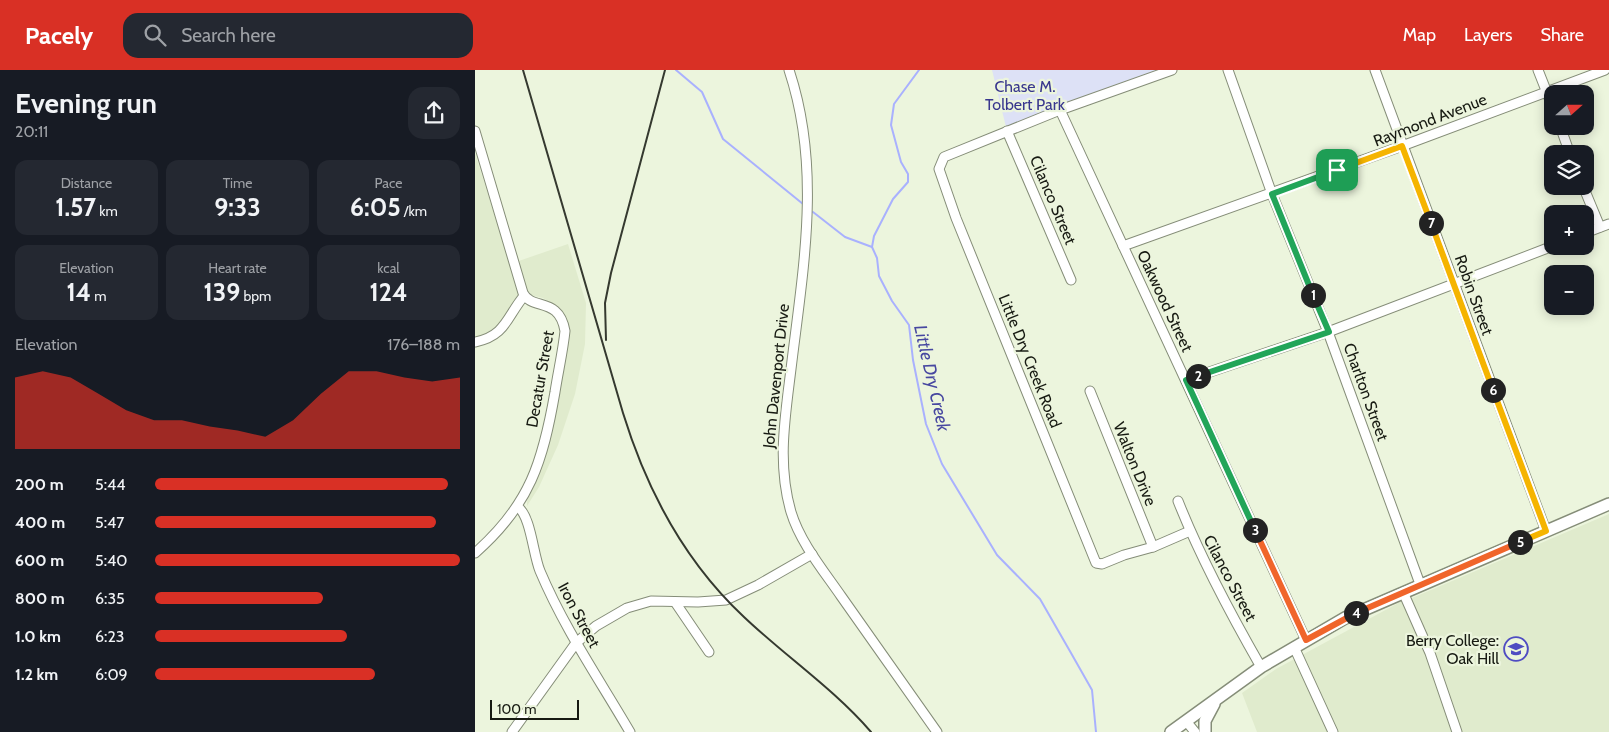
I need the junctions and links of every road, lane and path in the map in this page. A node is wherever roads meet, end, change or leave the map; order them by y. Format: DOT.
graph roads {
  1 [pos="789,70"];
  2 [pos="1172,70"];
  3 [pos="1228,70"];
  4 [pos="1375,70"];
  5 [pos="1538,70"];
  6 [pos="1605,70"];
  7 [pos="1565,85"];
  8 [pos="1544,86"];
  9 [pos="1544,93"];
  10 [pos="1061,110"];
  11 [pos="475,131"];
  12 [pos="1007,131"];
  13 [pos="1402,146"];
  14 [pos="1272,194"];
  15 [pos="1588,195"];
  16 [pos="1604,226"];
  17 [pos="1123,246"];
  18 [pos="1544,249"];
  19 [pos="1071,280"];
  20 [pos="1454,284"];
  21 [pos="524,296"];
  22 [pos="1329,332"];
  23 [pos="475,342"];
  24 [pos="1186,380"];
  25 [pos="1090,391"];
  26 [pos="1178,501"];
  27 [pos="1609,504"];
  28 [pos="518,507"];
  29 [pos="1189,531"];
  30 [pos="1546,531"];
  31 [pos="1153,547"];
  32 [pos="475,553"];
  33 [pos="812,554"];
  34 [pos="1420,584"];
  35 [pos="1403,592"];
  36 [pos="675,602"];
  37 [pos="1306,640"];
  38 [pos="575,643"];
  39 [pos="1294,646"];
  40 [pos="709,652"];
  41 [pos="1261,667"];
  42 [pos="1217,698"];
  43 [pos="1186,722"];
  44 [pos="513,732"];
  45 [pos="630,732"];
  46 [pos="937,732"];
  47 [pos="1171,732"];
  48 [pos="1195,732"];
  49 [pos="1205,732"];
  50 [pos="1333,732"];
  51 [pos="1457,732"];
  1 -- 33 [label="street, John Davenport Drive"];
  2 -- 10 [label="street"];
  3 -- 14 [label="street, Charlton Street"];
  4 -- 13 [label="street, Robin Street"];
  5 -- 8 [label="street"];
  6 -- 7 [label="street, Raymond Avenue"];
  9 -- 13 [label="street, Raymond Avenue"];
  10 -- 12 [label="street"];
  10 -- 17 [label="street, Oakwood Street"];
  11 -- 21 [label="street"];
  12 -- 19 [label="street, Cilanco Street"];
  12 -- 31 [label="street, Little Dry Creek Road"];
  13 -- 14 [label="street, Raymond Avenue"];
  13 -- 20 [label="street, Robin Street"];
  14 -- 17 [label="street, Raymond Avenue"];
  14 -- 22 [label="street, Charlton Street"];
  15 -- 16 [label="street"];
  17 -- 24 [label="street, Oakwood Street"];
  18 -- 20 [label="street"];
  20 -- 22 [label="street"];
  20 -- 30 [label="street, Robin Street"];
  21 -- 23 [label="street"];
  21 -- 28 [label="street, Decatur Street"];
  22 -- 24 [label="street"];
  22 -- 34 [label="street, Charlton Street"];
  24 -- 37 [label="street, Oakwood Street"];
  25 -- 31 [label="street, Walton Drive"];
  26 -- 29 [label="street, Cilanco Street"];
  27 -- 30 [label="main road"];
  28 -- 32 [label="street, Decatur Street"];
  28 -- 38 [label="street, Iron Street"];
  29 -- 31 [label="street"];
  29 -- 41 [label="street, Cilanco Street"];
  30 -- 34 [label="main road"];
  33 -- 36 [label="street"];
  33 -- 46 [label="street, John Davenport Drive"];
  34 -- 35 [label="main road"];
  35 -- 37 [label="main road"];
  35 -- 51 [label="street"];
  36 -- 38 [label="street"];
  36 -- 40 [label="street"];
  37 -- 39 [label="main road"];
  38 -- 44 [label="street"];
  38 -- 45 [label="street, Iron Street"];
  39 -- 41 [label="main road"];
  39 -- 50 [label="street"];
  41 -- 42 [label="main road"];
  42 -- 43 [label="main road"];
  42 -- 49 [label="main road"];
  43 -- 47 [label="main road"];
  43 -- 48 [label="street"];
}
